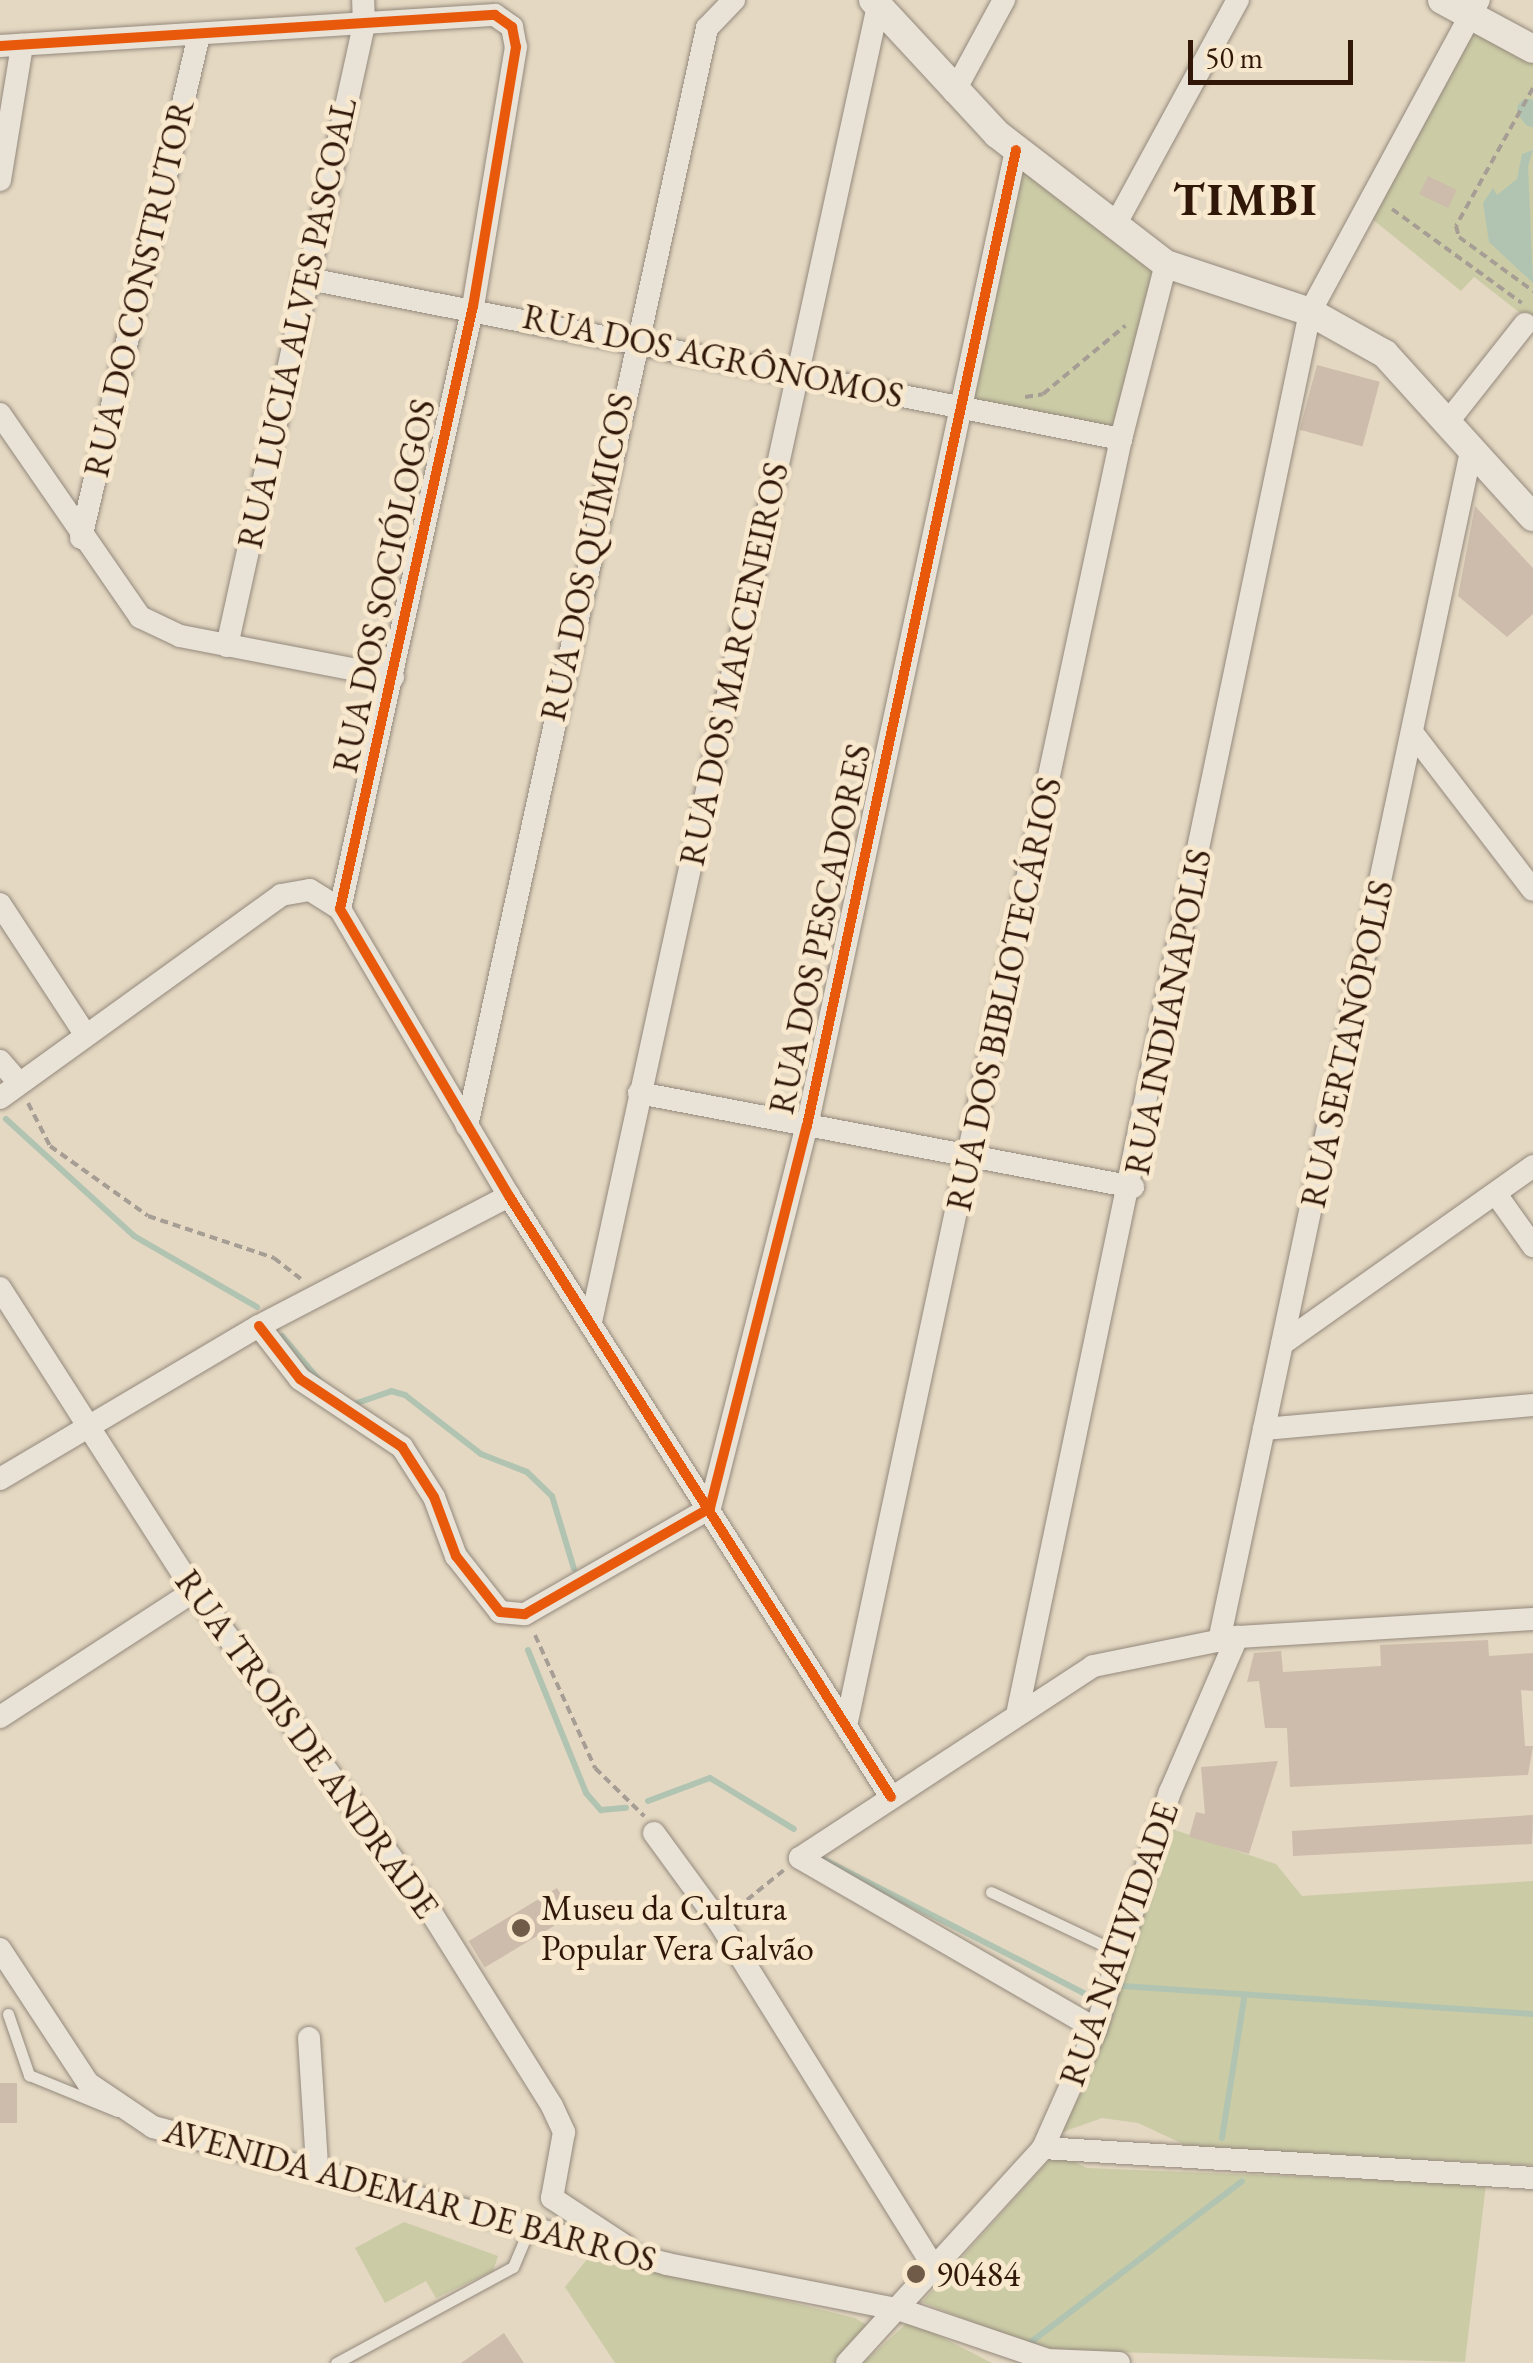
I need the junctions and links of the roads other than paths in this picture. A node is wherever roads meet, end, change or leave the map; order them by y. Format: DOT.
graph roads {
  1 [pos="362,0"];
  2 [pos="734,0"];
  3 [pos="1004,0"];
  4 [pos="1238,0"];
  5 [pos="1442,0"];
  6 [pos="875,3"];
  7 [pos="1475,8"];
  8 [pos="364,25"];
  9 [pos="198,39"];
  10 [pos="11,46"];
  11 [pos="1533,48"];
  12 [pos="954,92"];
  13 [pos="1016,150"];
  14 [pos="0,180"];
  15 [pos="1114,227"];
  16 [pos="1166,264"];
  17 [pos="304,278"];
  18 [pos="474,306"];
  19 [pos="1310,312"];
  20 [pos="1529,317"];
  21 [pos="634,338"];
  22 [pos="797,374"];
  23 [pos="958,406"];
  24 [pos="0,414"];
  25 [pos="1450,419"];
  26 [pos="1121,439"];
  27 [pos="1472,447"];
  28 [pos="1530,510"];
  29 [pos="81,538"];
  30 [pos="227,646"];
  31 [pos="392,677"];
  32 [pos="1414,735"];
  33 [pos="1526,865"];
  34 [pos="1533,890"];
  35 [pos="0,904"];
  36 [pos="340,908"];
  37 [pos="83,1031"];
  38 [pos="0,1062"];
  39 [pos="9,1090"];
  40 [pos="639,1093"];
  41 [pos="466,1126"];
  42 [pos="807,1126"];
  43 [pos="970,1155"];
  44 [pos="1533,1166"];
  45 [pos="1133,1187"];
  46 [pos="1496,1194"];
  47 [pos="508,1196"];
  48 [pos="1533,1246"];
  49 [pos="0,1288"];
  50 [pos="591,1322"];
  51 [pos="259,1326"];
  52 [pos="1282,1344"];
  53 [pos="1533,1405"];
  54 [pos="86,1424"];
  55 [pos="1264,1429"];
  56 [pos="0,1479"];
  57 [pos="710,1508"];
  58 [pos="194,1591"];
  59 [pos="1533,1619"];
  60 [pos="1228,1639"];
  61 [pos="1018,1710"];
  62 [pos="0,1717"];
  63 [pos="846,1726"];
  64 [pos="891,1797"];
  65 [pos="654,1833"];
  66 [pos="991,1892"];
  67 [pos="0,1949"];
  68 [pos="1120,1953"];
  69 [pos="8,2014"];
  70 [pos="1096,2030"];
  71 [pos="309,2038"];
  72 [pos="121,2112"];
  73 [pos="1043,2148"];
  74 [pos="317,2165"];
  75 [pos="1533,2178"];
  76 [pos="564,2208"];
  77 [pos="530,2227"];
  78 [pos="556,2235"];
  79 [pos="646,2258"];
  80 [pos="936,2271"];
  81 [pos="900,2310"];
  82 [pos="336,2363"];
  83 [pos="847,2363"];
  84 [pos="1119,2363"];
  1 -- 8 [label="street, RUA LUCIA ALVES PASCOAL"];
  2 -- 21 [label="street, RUA DOS QUÍMICOS"];
  3 -- 12 [label="street"];
  4 -- 15 [label="street"];
  5 -- 7 [label="street"];
  6 -- 12 [label="street"];
  6 -- 22 [label="street, RUA DOS MARCENEIROS"];
  7 -- 11 [label="street"];
  7 -- 19 [label="street, RUA INDIANAPOLIS"];
  8 -- 9 [label="street"];
  8 -- 17 [label="street, RUA LUCIA ALVES PASCOAL"];
  8 -- 18 [label="street, RUA DOS SOCIÓLOGOS"];
  9 -- 10 [label="street"];
  9 -- 29 [label="street, RUA DO CONSTRUTOR"];
  10 -- 14 [label="street"];
  12 -- 13 [label="street"];
  13 -- 15 [label="street"];
  13 -- 23 [label="street, RUA DOS PESCADORES"];
  15 -- 16 [label="street"];
  16 -- 19 [label="street"];
  16 -- 26 [label="street, RUA DOS BIBLIOTECÁRIOS"];
  17 -- 18 [label="street, RUA DOS AGRÔNOMOS"];
  17 -- 30 [label="street, RUA LUCIA ALVES PASCOAL"];
  18 -- 21 [label="street, RUA DOS AGRÔNOMOS"];
  18 -- 31 [label="street, RUA DOS SOCIÓLOGOS"];
  19 -- 25 [label="street"];
  19 -- 45 [label="street, RUA INDIANAPOLIS"];
  20 -- 25 [label="street"];
  21 -- 22 [label="street, RUA DOS AGRÔNOMOS"];
  21 -- 41 [label="street, RUA DOS QUÍMICOS"];
  22 -- 23 [label="street, RUA DOS AGRÔNOMOS"];
  22 -- 40 [label="street, RUA DOS MARCENEIROS"];
  23 -- 26 [label="street, RUA DOS AGRÔNOMOS"];
  23 -- 42 [label="street, RUA DOS PESCADORES"];
  24 -- 29 [label="street"];
  25 -- 27 [label="street"];
  26 -- 43 [label="street, RUA DOS BIBLIOTECÁRIOS"];
  27 -- 28 [label="street"];
  27 -- 32 [label="street, RUA SERTANÓPOLIS"];
  29 -- 30 [label="street"];
  30 -- 31 [label="street"];
  31 -- 36 [label="street, RUA DOS SOCIÓLOGOS"];
  32 -- 33 [label="street"];
  32 -- 52 [label="street, RUA SERTANÓPOLIS"];
  33 -- 34 [label="street"];
  35 -- 37 [label="street"];
  36 -- 37 [label="street"];
  36 -- 41 [label="street"];
  37 -- 39 [label="street"];
  38 -- 39 [label="street"];
  40 -- 42 [label="street"];
  40 -- 50 [label="street, RUA DOS MARCENEIROS"];
  41 -- 47 [label="street"];
  42 -- 43 [label="street"];
  42 -- 57 [label="street, RUA DOS PESCADORES"];
  43 -- 45 [label="street"];
  43 -- 63 [label="street, RUA DOS BIBLIOTECÁRIOS"];
  44 -- 46 [label="street"];
  45 -- 61 [label="street, RUA INDIANAPOLIS"];
  46 -- 48 [label="street"];
  46 -- 52 [label="street"];
  47 -- 50 [label="street"];
  47 -- 51 [label="street"];
  49 -- 54 [label="street, RUA TROIS DE ANDRADE"];
  50 -- 57 [label="street"];
  51 -- 54 [label="street"];
  51 -- 57 [label="street"];
  52 -- 55 [label="street, RUA SERTANÓPOLIS"];
  53 -- 55 [label="street"];
  54 -- 56 [label="street"];
  54 -- 58 [label="street, RUA TROIS DE ANDRADE"];
  55 -- 60 [label="street, RUA SERTANÓPOLIS"];
  57 -- 63 [label="street"];
  58 -- 62 [label="street"];
  58 -- 76 [label="street, RUA TROIS DE ANDRADE"];
  59 -- 60 [label="street"];
  60 -- 61 [label="street"];
  60 -- 68 [label="street, RUA NATIVIDADE"];
  61 -- 64 [label="street"];
  63 -- 64 [label="street"];
  64 -- 70 [label="street"];
  65 -- 80 [label="street"];
  66 -- 68 [label="lane"];
  67 -- 72 [label="street, AVENIDA ADEMAR DE BARROS"];
  68 -- 70 [label="street, RUA NATIVIDADE"];
  69 -- 72 [label="lane"];
  70 -- 73 [label="street, RUA NATIVIDADE"];
  71 -- 74 [label="street"];
  72 -- 74 [label="street, AVENIDA ADEMAR DE BARROS"];
  73 -- 75 [label="street"];
  73 -- 80 [label="street, RUA NATIVIDADE"];
  74 -- 77 [label="street, AVENIDA ADEMAR DE BARROS"];
  76 -- 78 [label="street, RUA TROIS DE ANDRADE"];
  76 -- 79 [label="street"];
  77 -- 78 [label="street, AVENIDA ADEMAR DE BARROS"];
  77 -- 82 [label="lane"];
  78 -- 79 [label="street, AVENIDA ADEMAR DE BARROS"];
  79 -- 81 [label="street, AVENIDA ADEMAR DE BARROS"];
  80 -- 81 [label="street, RUA NATIVIDADE"];
  81 -- 83 [label="street, RUA NATIVIDADE"];
  81 -- 84 [label="street, AVENIDA ADEMAR DE BARROS"];
}
